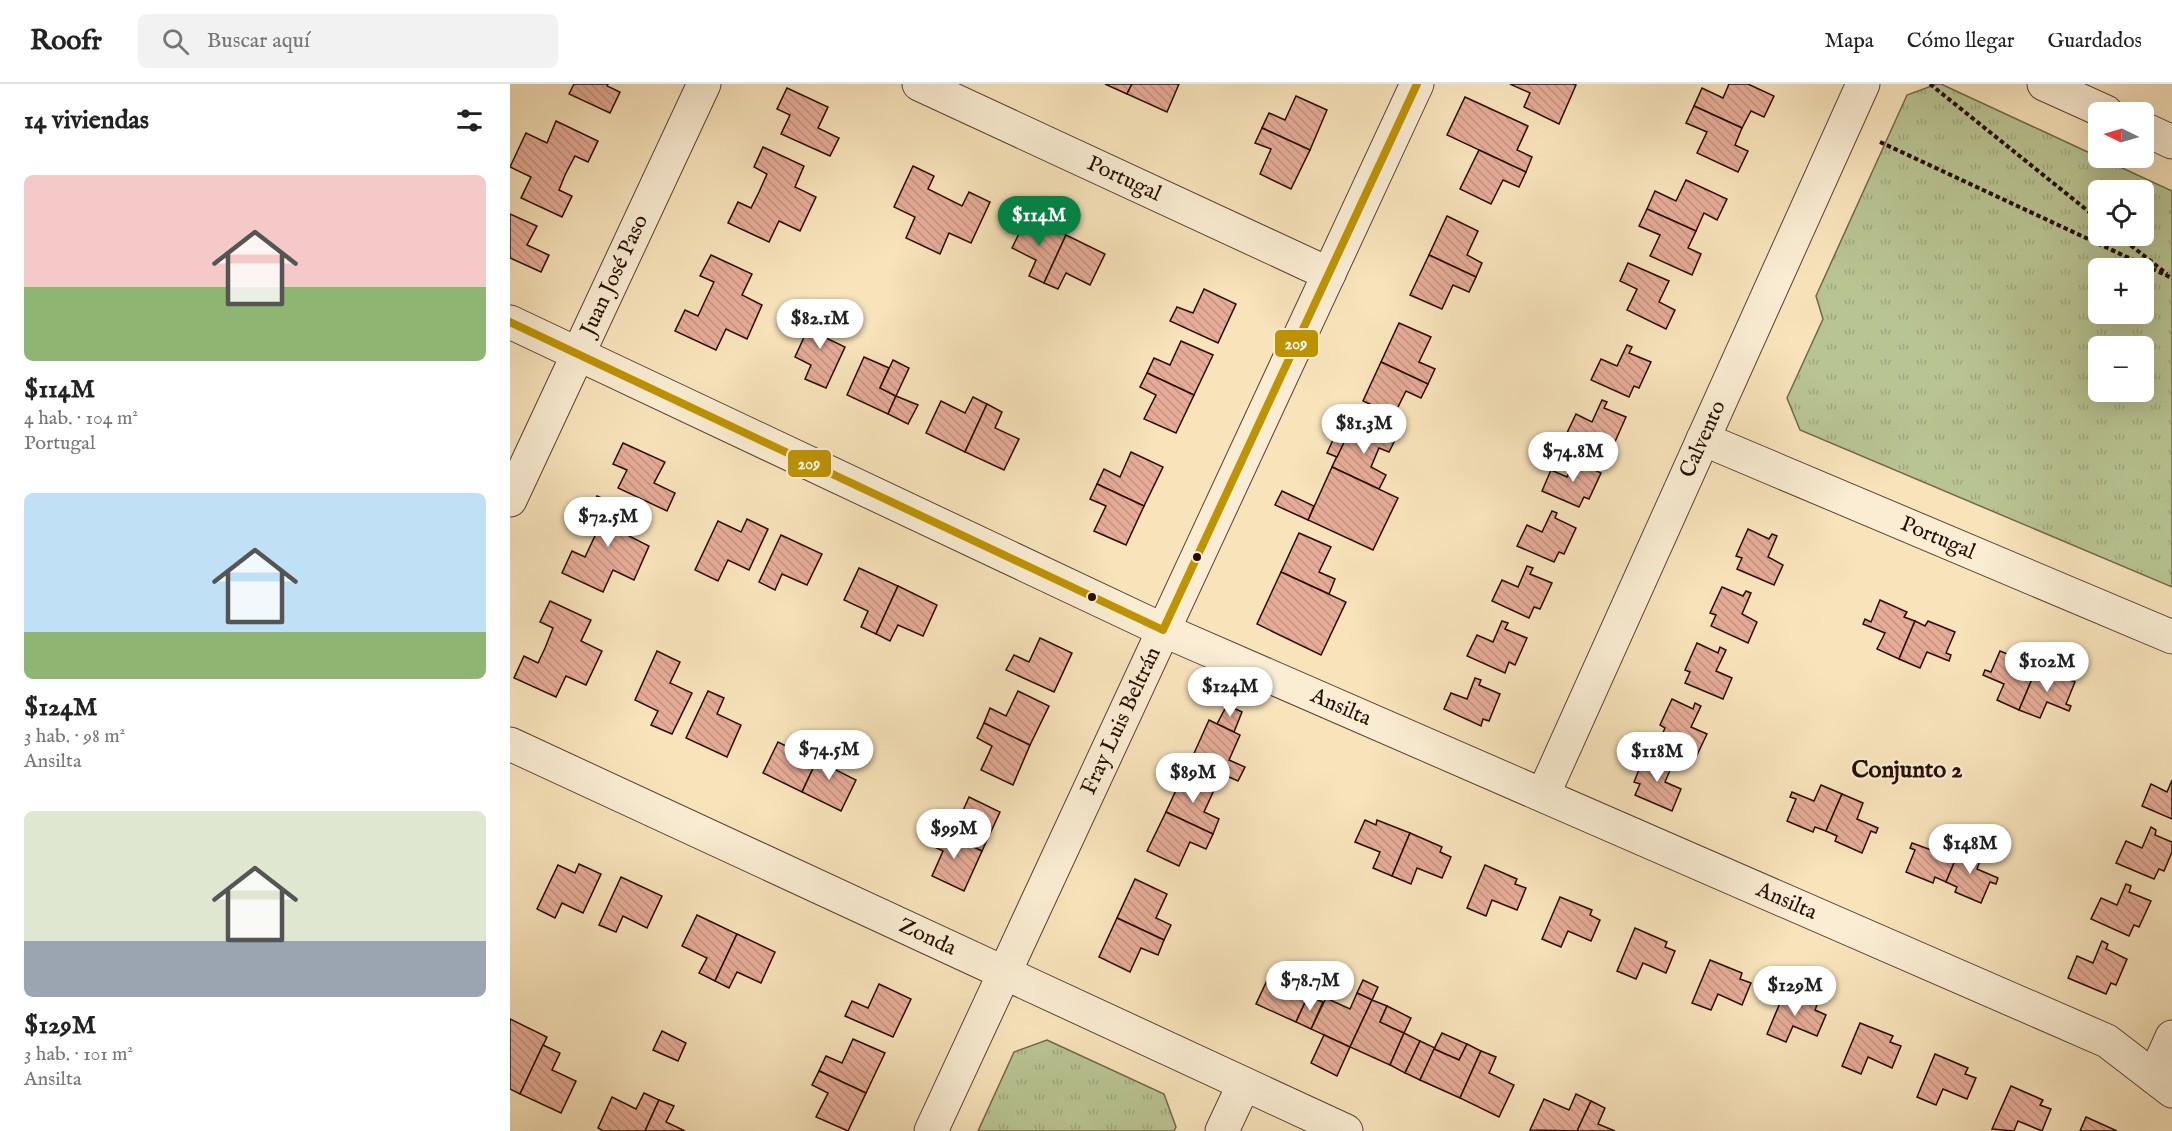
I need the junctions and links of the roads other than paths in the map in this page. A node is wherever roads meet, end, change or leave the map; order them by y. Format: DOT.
graph roads {
  1 [pos="704,84"];
  2 [pos="919,84"];
  3 [pos="1418,84"];
  4 [pos="1863,84"];
  5 [pos="2044,84"];
  6 [pos="2088,104"];
  7 [pos="2154,134"];
  8 [pos="2172,142"];
  9 [pos="1329,274"];
  10 [pos="510,322"];
  11 [pos="577,355"];
  12 [pos="1703,438"];
  13 [pos="510,500"];
  14 [pos="1163,630"];
  15 [pos="2172,637"];
  16 [pos="510,744"];
  17 [pos="1543,795"];
  18 [pos="1005,973"];
  19 [pos="2172,1037"];
  20 [pos="1244,1084"];
  21 [pos="2163,1084"];
  22 [pos="931,1131"];
  23 [pos="1222,1131"];
  24 [pos="1346,1131"];
  1 -- 11 [label="street, Juan José Paso"];
  2 -- 9 [label="street, Portugal"];
  3 -- 9 [label="street, Fray Luis Beltrán"];
  4 -- 12 [label="street, Calvento"];
  5 -- 6 [label="street"];
  7 -- 8 [label="street"];
  9 -- 14 [label="street, Fray Luis Beltrán"];
  10 -- 11 [label="street, Ansilta"];
  11 -- 13 [label="street, Juan José Paso"];
  11 -- 14 [label="street, Ansilta"];
  12 -- 15 [label="street, Portugal"];
  12 -- 17 [label="street, Calvento"];
  14 -- 17 [label="street, Ansilta"];
  14 -- 18 [label="street, Fray Luis Beltrán"];
  16 -- 18 [label="street, Zonda"];
  17 -- 21 [label="street, Ansilta"];
  18 -- 20 [label="street, Zonda"];
  18 -- 22 [label="street, Fray Luis Beltrán"];
  19 -- 21 [label="street"];
  20 -- 23 [label="street"];
  20 -- 24 [label="street, Zonda"];
}
